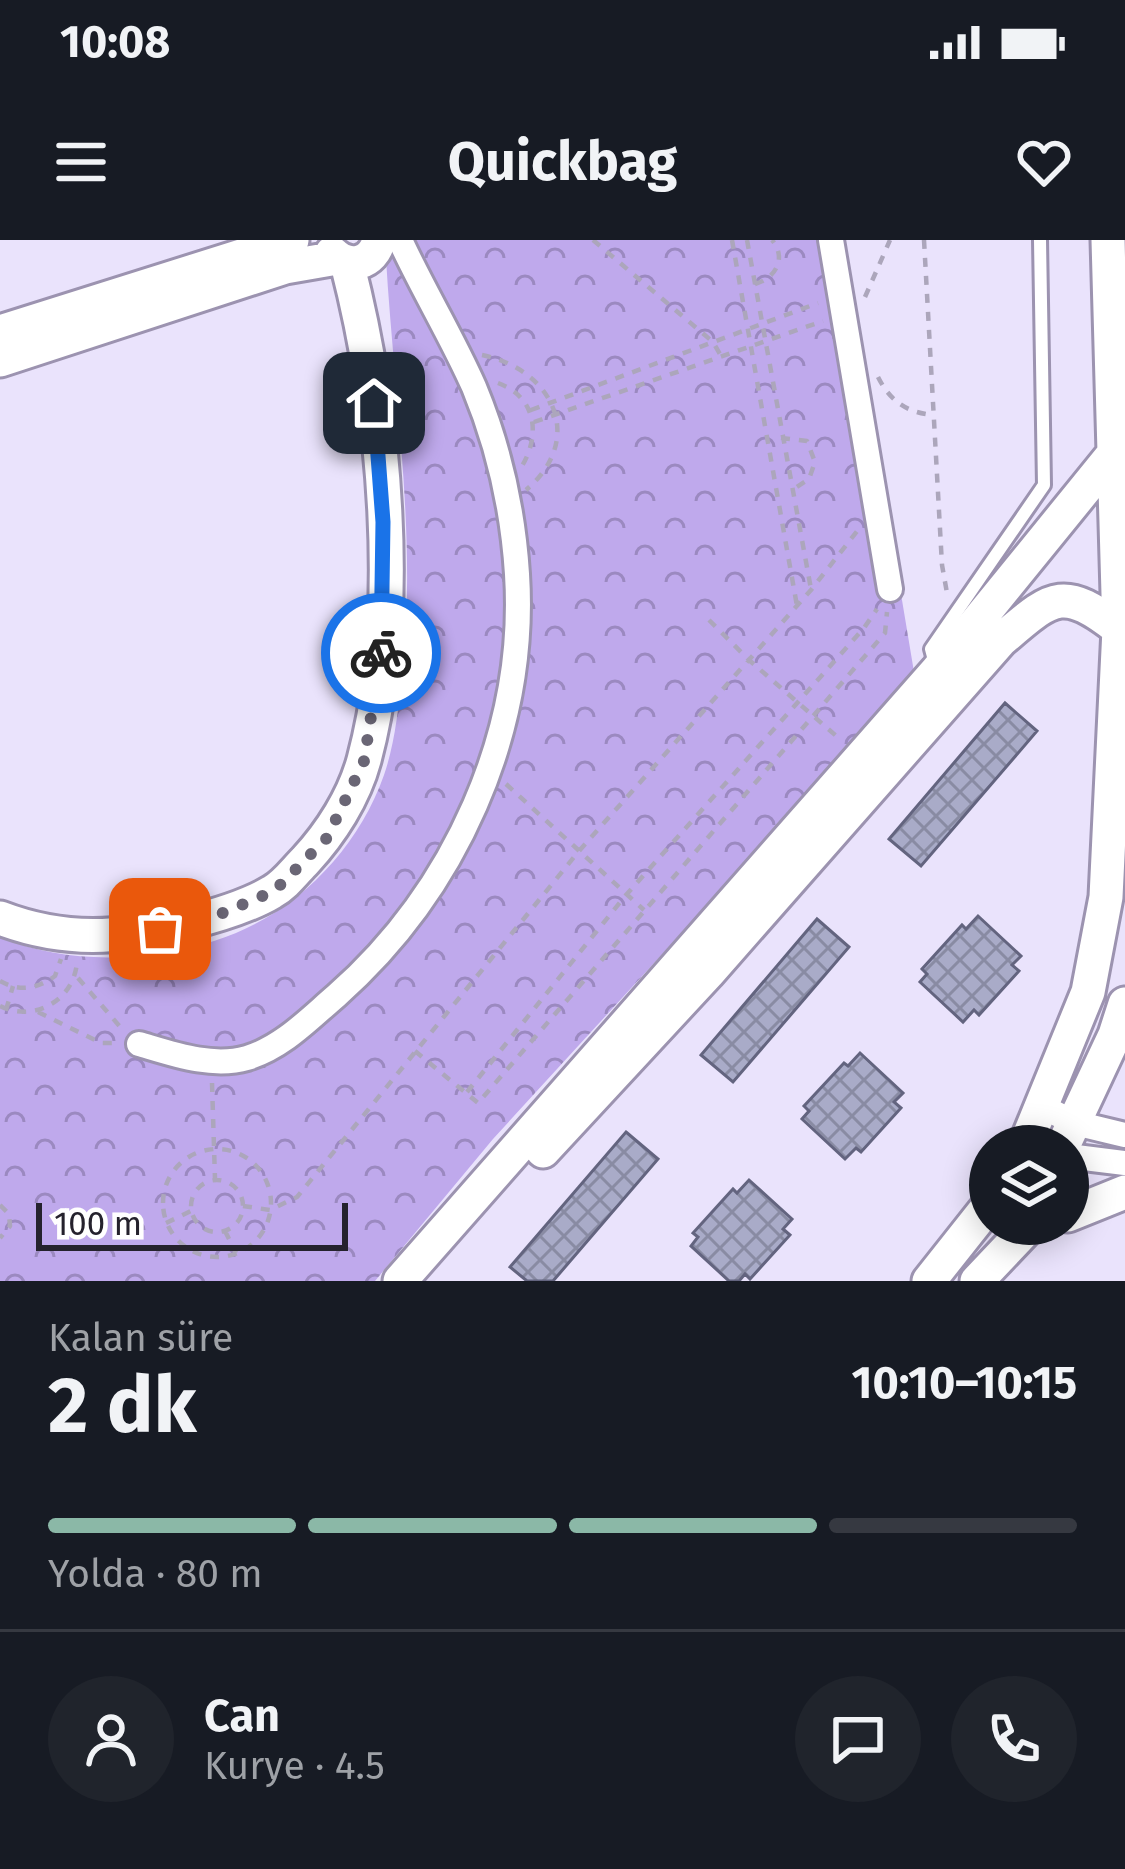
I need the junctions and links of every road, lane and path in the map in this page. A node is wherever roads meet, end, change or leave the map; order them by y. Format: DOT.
graph roads {
  1 [pos="292,240"];
  2 [pos="400,240"];
  3 [pos="592,240"];
  4 [pos="732,240"];
  5 [pos="747,240"];
  6 [pos="772,240"];
  7 [pos="831,240"];
  8 [pos="890,240"];
  9 [pos="924,240"];
  10 [pos="1040,240"];
  11 [pos="1108,240"];
  12 [pos="352,252"];
  13 [pos="755,284"];
  14 [pos="850,302"];
  15 [pos="762,324"];
  16 [pos="748,329"];
  17 [pos="0,332"];
  18 [pos="764,341"];
  19 [pos="713,342"];
  20 [pos="751,346"];
  21 [pos="458,355"];
  22 [pos="721,356"];
  23 [pos="0,360"];
  24 [pos="874,370"];
  25 [pos="470,381"];
  26 [pos="551,402"];
  27 [pos="531,410"];
  28 [pos="556,414"];
  29 [pos="934,415"];
  30 [pos="534,422"];
  31 [pos="782,437"];
  32 [pos="1115,452"];
  33 [pos="504,490"];
  34 [pos="792,490"];
  35 [pos="876,506"];
  36 [pos="890,589"];
  37 [pos="811,590"];
  38 [pos="797,606"];
  39 [pos="961,607"];
  40 [pos="709,620"];
  41 [pos="1119,629"];
  42 [pos="749,660"];
  43 [pos="938,670"];
  44 [pos="797,703"];
  45 [pos="814,716"];
  46 [pos="859,755"];
  47 [pos="488,768"];
  48 [pos="579,851"];
  49 [pos="626,895"];
  50 [pos="644,911"];
  51 [pos="0,918"];
  52 [pos="70,937"];
  53 [pos="76,976"];
  54 [pos="0,981"];
  55 [pos="13,986"];
  56 [pos="3,1008"];
  57 [pos="38,1012"];
  58 [pos="1122,1031"];
  59 [pos="140,1044"];
  60 [pos="415,1052"];
  61 [pos="212,1060"];
  62 [pos="467,1092"];
  63 [pos="1043,1107"];
  64 [pos="1038,1125"];
  65 [pos="1057,1125"];
  66 [pos="1077,1125"];
  67 [pos="1125,1135"];
  68 [pos="1089,1139"];
  69 [pos="214,1149"];
  70 [pos="1089,1149"];
  71 [pos="1125,1163"];
  72 [pos="215,1179"];
  73 [pos="1125,1192"];
  74 [pos="0,1204"];
  75 [pos="243,1205"];
  76 [pos="1089,1207"];
  77 [pos="270,1210"];
  78 [pos="191,1211"];
  79 [pos="166,1222"];
  80 [pos="225,1231"];
  81 [pos="969,1231"];
  82 [pos="0,1238"];
  83 [pos="1013,1245"];
  84 [pos="236,1253"];
  85 [pos="400,1281"];
  86 [pos="424,1281"];
  87 [pos="929,1281"];
  88 [pos="977,1281"];
  1 -- 17 [label="street"];
  2 -- 21 [label="street"];
  3 -- 19 [label="path"];
  4 -- 16 [label="path"];
  5 -- 13 [label="path"];
  6 -- 13 [label="path"];
  7 -- 14 [label="street"];
  8 -- 14 [label="path"];
  9 -- 29 [label="path"];
  10 -- 39 [label="lane"];
  11 -- 32 [label="street"];
  12 -- 23 [label="street"];
  12 -- 52 [label="street"];
  13 -- 15 [label="path"];
  14 -- 15 [label="path"];
  14 -- 18 [label="path"];
  14 -- 35 [label="street"];
  15 -- 16 [label="path"];
  15 -- 18 [label="path"];
  16 -- 19 [label="path"];
  16 -- 20 [label="path"];
  18 -- 20 [label="path"];
  18 -- 31 [label="path"];
  19 -- 22 [label="path"];
  19 -- 26 [label="path"];
  20 -- 22 [label="path"];
  20 -- 38 [label="path"];
  21 -- 25 [label="street"];
  21 -- 26 [label="path"];
  22 -- 28 [label="path"];
  24 -- 29 [label="path"];
  25 -- 27 [label="path"];
  25 -- 33 [label="street"];
  26 -- 27 [label="path"];
  26 -- 28 [label="path"];
  27 -- 30 [label="path"];
  28 -- 30 [label="path"];
  28 -- 33 [label="path"];
  29 -- 39 [label="path"];
  30 -- 33 [label="path"];
  31 -- 34 [label="path"];
  31 -- 34 [label="path"];
  32 -- 41 [label="street"];
  32 -- 43 [label="street"];
  33 -- 47 [label="street"];
  34 -- 37 [label="path"];
  35 -- 36 [label="street"];
  35 -- 37 [label="path"];
  36 -- 44 [label="path"];
  36 -- 45 [label="path"];
  37 -- 38 [label="path"];
  38 -- 42 [label="path"];
  39 -- 43 [label="lane"];
  40 -- 42 [label="path"];
  41 -- 63 [label="street"];
  41 -- 86 [label="street"];
  42 -- 44 [label="path"];
  42 -- 48 [label="path"];
  43 -- 46 [label="street"];
  44 -- 45 [label="path"];
  44 -- 49 [label="path"];
  45 -- 46 [label="path"];
  45 -- 50 [label="path"];
  46 -- 85 [label="street"];
  47 -- 48 [label="path"];
  47 -- 61 [label="street"];
  48 -- 49 [label="path"];
  48 -- 60 [label="path"];
  49 -- 50 [label="path"];
  49 -- 62 [label="path"];
  50 -- 62 [label="path"];
  51 -- 52 [label="street"];
  52 -- 53 [label="path"];
  52 -- 55 [label="path"];
  53 -- 57 [label="path"];
  53 -- 59 [label="path"];
  54 -- 55 [label="path"];
  55 -- 56 [label="path"];
  56 -- 57 [label="path"];
  57 -- 59 [label="path"];
  58 -- 66 [label="street"];
  59 -- 61 [label="street"];
  60 -- 62 [label="path"];
  60 -- 77 [label="path"];
  61 -- 69 [label="path"];
  63 -- 64 [label="street"];
  63 -- 65 [label="street"];
  67 -- 68 [label="street"];
  69 -- 72 [label="path"];
  69 -- 77 [label="path"];
  69 -- 79 [label="path"];
  70 -- 71 [label="street"];
  72 -- 75 [label="path"];
  72 -- 78 [label="path"];
  73 -- 76 [label="street"];
  74 -- 82 [label="path"];
  75 -- 77 [label="path"];
  75 -- 80 [label="path"];
  77 -- 84 [label="path"];
  78 -- 79 [label="path"];
  78 -- 80 [label="path"];
  79 -- 84 [label="path"];
  80 -- 84 [label="path"];
  81 -- 87 [label="street"];
  83 -- 88 [label="street"];
}
